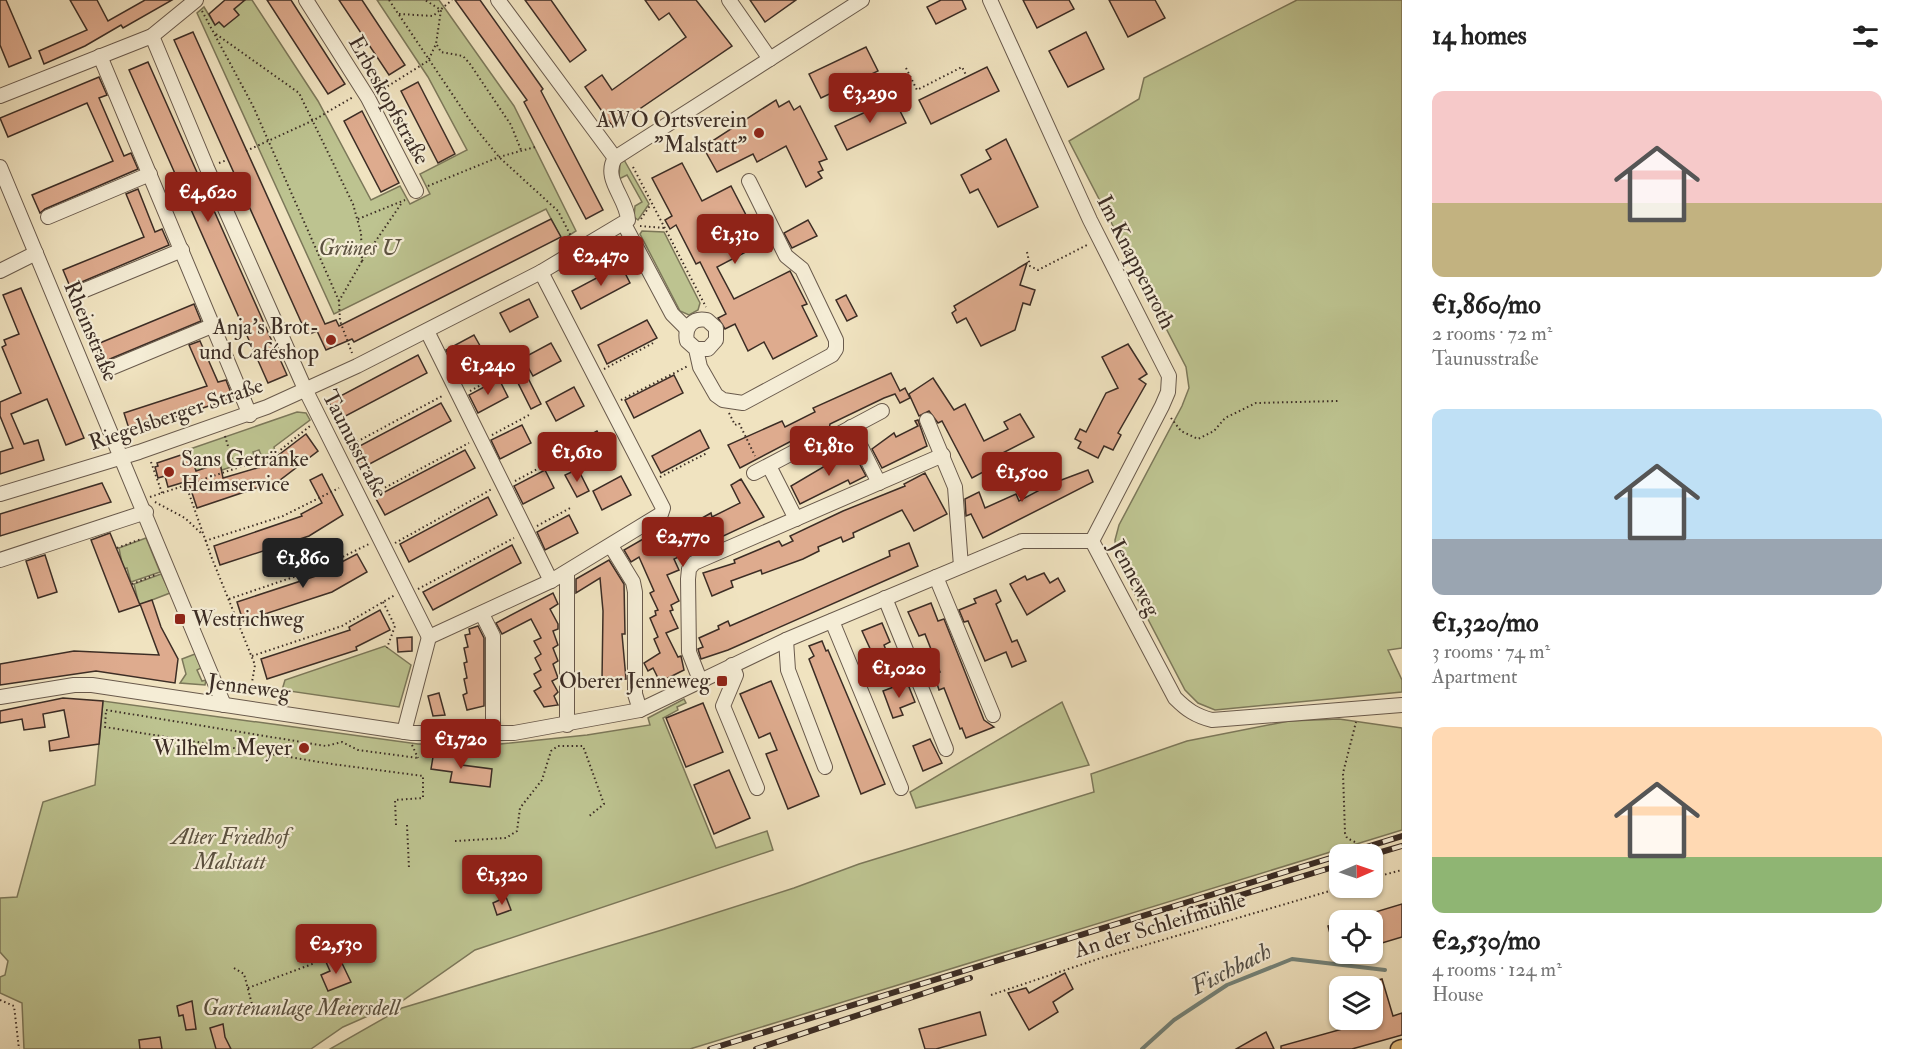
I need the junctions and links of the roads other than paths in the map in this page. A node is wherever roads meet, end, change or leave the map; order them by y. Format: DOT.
graph roads {
  1 [pos="306,0"];
  2 [pos="498,0"];
  3 [pos="729,0"];
  4 [pos="862,0"];
  5 [pos="990,0"];
  6 [pos="195,1"];
  7 [pos="152,36"];
  8 [pos="100,56"];
  9 [pos="770,59"];
  10 [pos="0,96"];
  11 [pos="612,162"];
  12 [pos="0,167"];
  13 [pos="150,174"];
  14 [pos="749,182"];
  15 [pos="416,191"];
  16 [pos="48,217"];
  17 [pos="630,225"];
  18 [pos="182,250"];
  19 [pos="36,253"];
  20 [pos="0,271"];
  21 [pos="541,272"];
  22 [pos="80,292"];
  23 [pos="214,325"];
  24 [pos="687,329"];
  25 [pos="426,331"];
  26 [pos="697,355"];
  27 [pos="113,367"];
  28 [pos="305,390"];
  29 [pos="882,411"];
  30 [pos="250,415"];
  31 [pos="927,420"];
  32 [pos="852,427"];
  33 [pos="837,435"];
  34 [pos="794,452"];
  35 [pos="943,455"];
  36 [pos="122,456"];
  37 [pos="879,483"];
  38 [pos="0,494"];
  39 [pos="146,512"];
  40 [pos="796,519"];
  41 [pos="1092,541"];
  42 [pos="611,546"];
  43 [pos="0,560"];
  44 [pos="961,566"];
  45 [pos="567,572"];
  46 [pos="936,577"];
  47 [pos="551,581"];
  48 [pos="885,598"];
  49 [pos="482,614"];
  50 [pos="832,621"];
  51 [pos="429,637"];
  52 [pos="786,640"];
  53 [pos="732,666"];
  54 [pos="700,680"];
  55 [pos="0,697"];
  56 [pos="224,705"];
  57 [pos="1402,705"];
  58 [pos="640,710"];
  59 [pos="993,715"];
  60 [pos="567,725"];
  61 [pos="493,734"];
  62 [pos="408,738"];
  63 [pos="946,749"];
  64 [pos="825,767"];
  65 [pos="757,788"];
  66 [pos="901,788"];
  1 -- 15 [label="street, Erbeskopfstraße"];
  2 -- 11 [label="street"];
  3 -- 9 [label="street"];
  4 -- 9 [label="street"];
  5 -- 41 [label="street, Im Knappenroth"];
  6 -- 7 [label="street"];
  7 -- 8 [label="street"];
  7 -- 28 [label="street, Taunusstraße"];
  8 -- 10 [label="street"];
  8 -- 13 [label="street"];
  9 -- 11 [label="street"];
  11 -- 17 [label="street"];
  12 -- 19 [label="street, Rheinstraße"];
  13 -- 16 [label="street"];
  13 -- 18 [label="street"];
  14 -- 26 [label="street"];
  17 -- 21 [label="street, Riegelsberger Straße"];
  17 -- 24 [label="street"];
  18 -- 22 [label="street"];
  18 -- 23 [label="street"];
  19 -- 20 [label="street"];
  19 -- 36 [label="street, Rheinstraße"];
  21 -- 25 [label="street, Riegelsberger Straße"];
  21 -- 42 [label="street"];
  23 -- 27 [label="street"];
  23 -- 30 [label="street"];
  24 -- 26 [label="street"];
  24 -- 26 [label="street"];
  25 -- 28 [label="street, Riegelsberger Straße"];
  25 -- 47 [label="street"];
  28 -- 30 [label="street, Riegelsberger Straße"];
  28 -- 51 [label="street, Taunusstraße"];
  29 -- 32 [label="street"];
  30 -- 36 [label="street, Riegelsberger Straße"];
  31 -- 35 [label="street"];
  32 -- 33 [label="street"];
  32 -- 37 [label="street"];
  34 -- 40 [label="street"];
  35 -- 37 [label="street"];
  35 -- 44 [label="street"];
  36 -- 38 [label="street, Riegelsberger Straße"];
  36 -- 39 [label="street, Rheinstraße"];
  37 -- 40 [label="street"];
  39 -- 43 [label="street"];
  39 -- 56 [label="street, Rheinstraße"];
  40 -- 54 [label="street"];
  41 -- 44 [label="street, Jenneweg"];
  41 -- 57 [label="street, Jenneweg"];
  42 -- 45 [label="street"];
  42 -- 58 [label="street"];
  44 -- 46 [label="street, Jenneweg"];
  45 -- 47 [label="street"];
  45 -- 60 [label="street"];
  46 -- 48 [label="street, Jenneweg"];
  46 -- 59 [label="street"];
  47 -- 49 [label="street"];
  48 -- 50 [label="street, Jenneweg"];
  48 -- 63 [label="street"];
  49 -- 51 [label="street"];
  49 -- 61 [label="street"];
  50 -- 52 [label="street, Jenneweg"];
  50 -- 66 [label="street"];
  51 -- 62 [label="street"];
  52 -- 53 [label="street, Jenneweg"];
  52 -- 64 [label="street"];
  53 -- 54 [label="street, Jenneweg"];
  53 -- 65 [label="street"];
  54 -- 58 [label="street, Jenneweg"];
  55 -- 56 [label="street, Jenneweg"];
  56 -- 62 [label="street, Jenneweg"];
  58 -- 60 [label="street, Jenneweg"];
  60 -- 61 [label="street, Jenneweg"];
  61 -- 62 [label="street, Jenneweg"];
}
